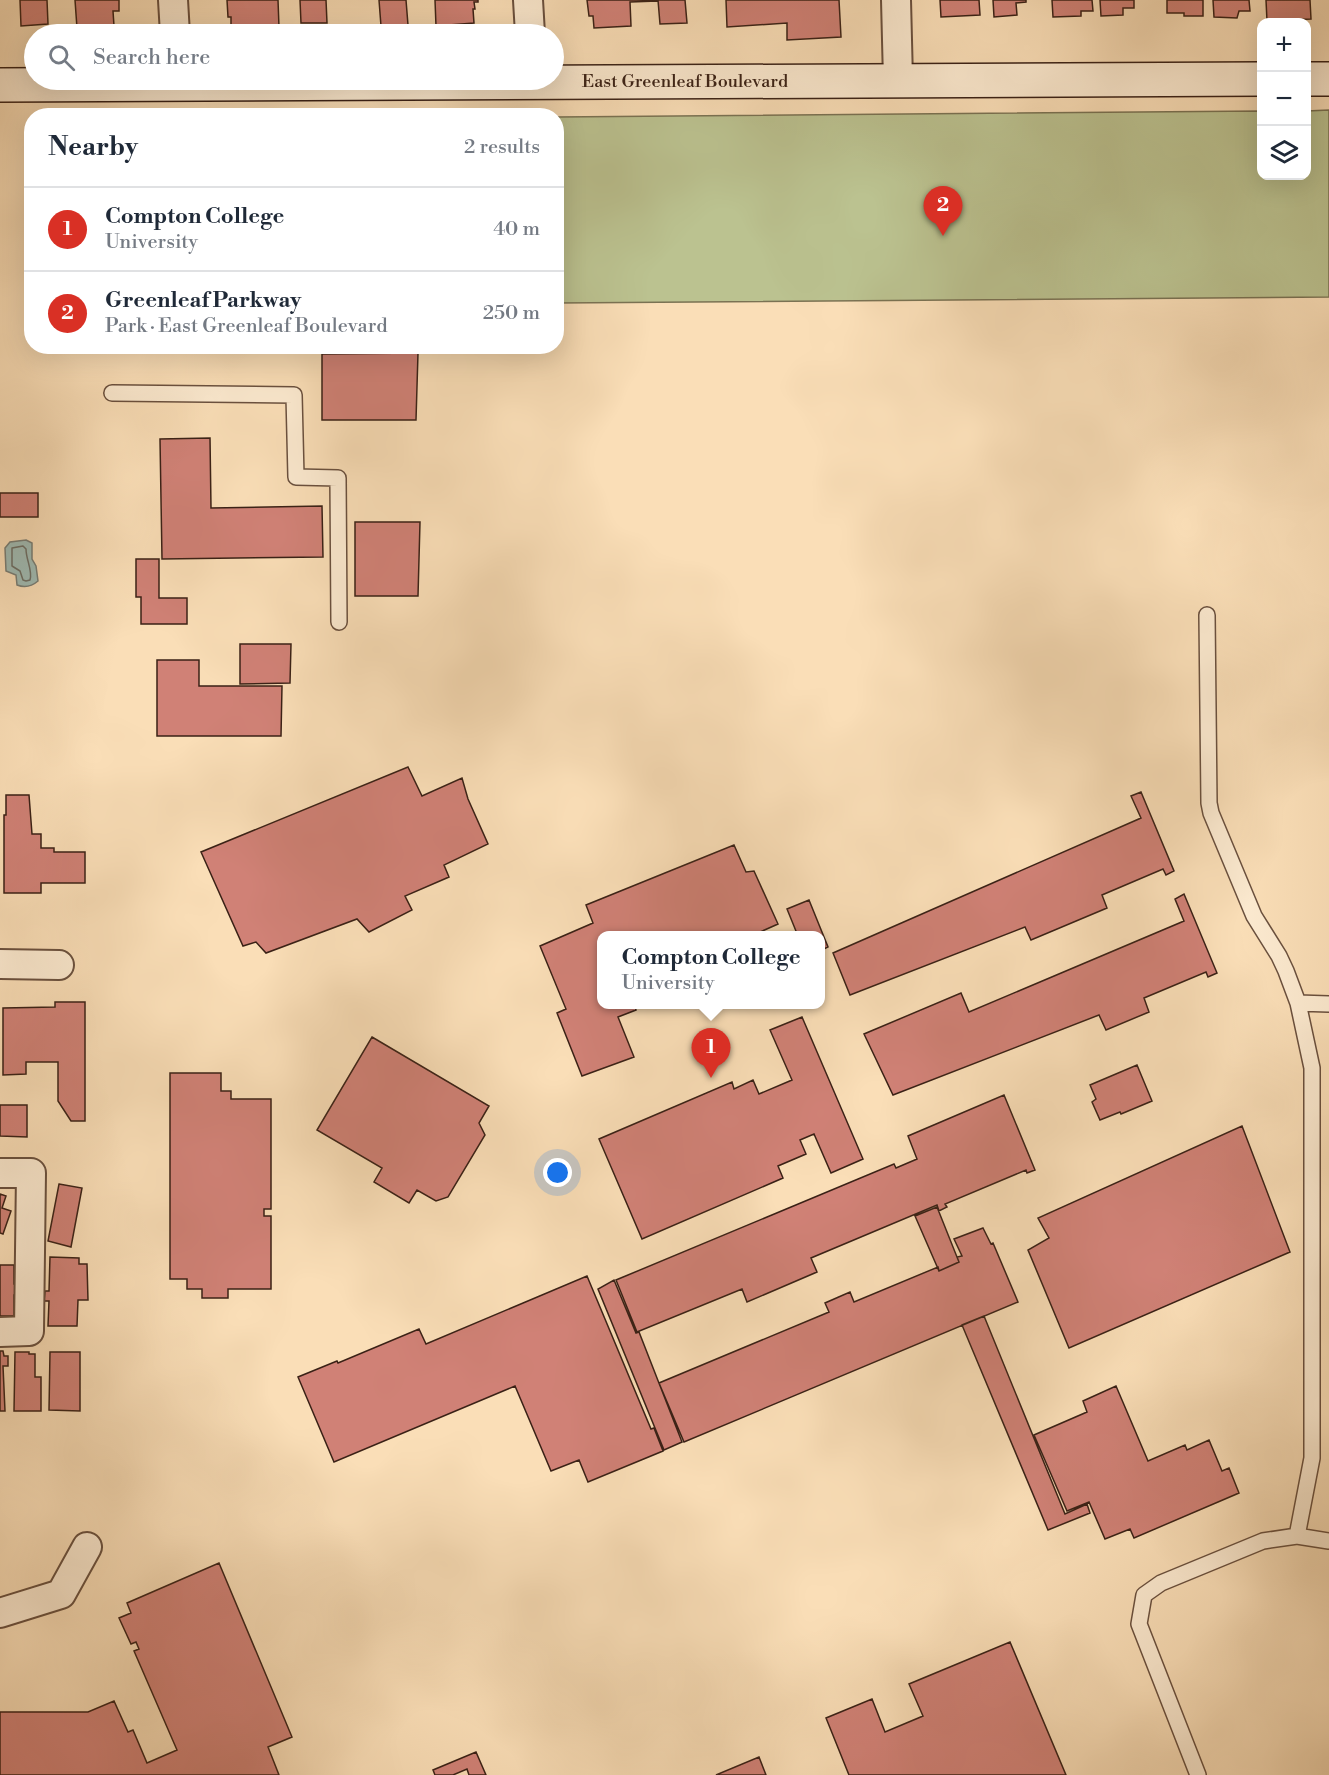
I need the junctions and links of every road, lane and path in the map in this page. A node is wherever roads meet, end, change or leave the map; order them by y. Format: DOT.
graph roads {
  1 [pos="173,0"];
  2 [pos="528,0"];
  3 [pos="896,0"];
  4 [pos="174,24"];
  5 [pos="529,24"];
  6 [pos="1329,78"];
  7 [pos="1257,79"];
  8 [pos="1311,79"];
  9 [pos="898,80"];
  10 [pos="564,81"];
  11 [pos="0,85"];
  12 [pos="24,85"];
  13 [pos="112,393"];
  14 [pos="1207,615"];
  15 [pos="339,622"];
  16 [pos="0,964"];
  17 [pos="59,965"];
  18 [pos="1298,1003"];
  19 [pos="1329,1004"];
  20 [pos="0,1173"];
  21 [pos="0,1332"];
  22 [pos="1297,1536"];
  23 [pos="1329,1541"];
  24 [pos="87,1547"];
  25 [pos="0,1613"];
  26 [pos="1198,1775"];
  1 -- 4 [label="street"];
  2 -- 5 [label="street"];
  3 -- 9 [label="street"];
  6 -- 8 [label="street"];
  7 -- 9 [label="street, East Greenleaf Boulevard"];
  9 -- 10 [label="street, East Greenleaf Boulevard"];
  11 -- 12 [label="street, East Greenleaf Boulevard"];
  13 -- 15 [label="lane"];
  14 -- 18 [label="lane"];
  16 -- 17 [label="street"];
  18 -- 19 [label="lane"];
  18 -- 22 [label="lane"];
  20 -- 21 [label="street"];
  22 -- 23 [label="lane"];
  22 -- 26 [label="lane"];
  24 -- 25 [label="street"];
}
